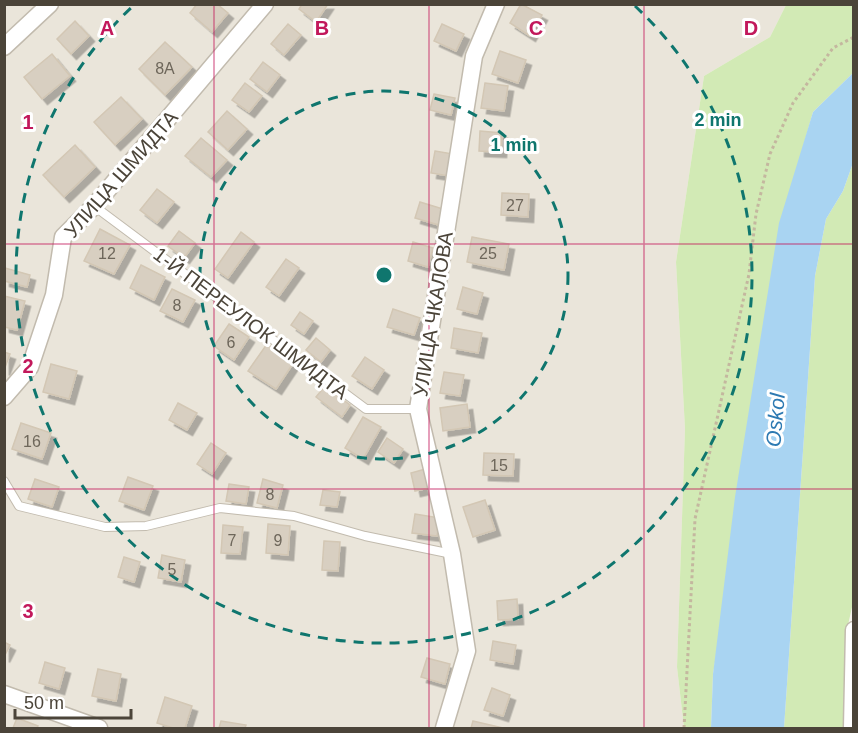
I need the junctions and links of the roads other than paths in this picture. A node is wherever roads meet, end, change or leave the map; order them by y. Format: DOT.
graph roads {
  1 [pos="50,4"];
  2 [pos="265,4"];
  3 [pos="496,4"];
  4 [pos="4,47"];
  5 [pos="94,206"];
  6 [pos="4,396"];
  7 [pos="418,409"];
  8 [pos="4,481"];
  9 [pos="452,554"];
  10 [pos="854,630"];
  11 [pos="4,694"];
  12 [pos="99,729"];
  13 [pos="444,729"];
  14 [pos="852,729"];
  1 -- 4 [label="street"];
  2 -- 5 [label="street, УЛИЦА ШМИДТА"];
  3 -- 7 [label="street, УЛИЦА ЧКАЛОВА"];
  5 -- 6 [label="street, УЛИЦА ШМИДТА"];
  5 -- 7 [label="lane, 1-Й ПЕРЕУЛОК ШМИДТА"];
  7 -- 9 [label="street, УЛИЦА ЧКАЛОВА"];
  8 -- 9 [label="lane"];
  9 -- 13 [label="street, УЛИЦА ЧКАЛОВА"];
  10 -- 14 [label="street"];
  11 -- 12 [label="street"];
}
